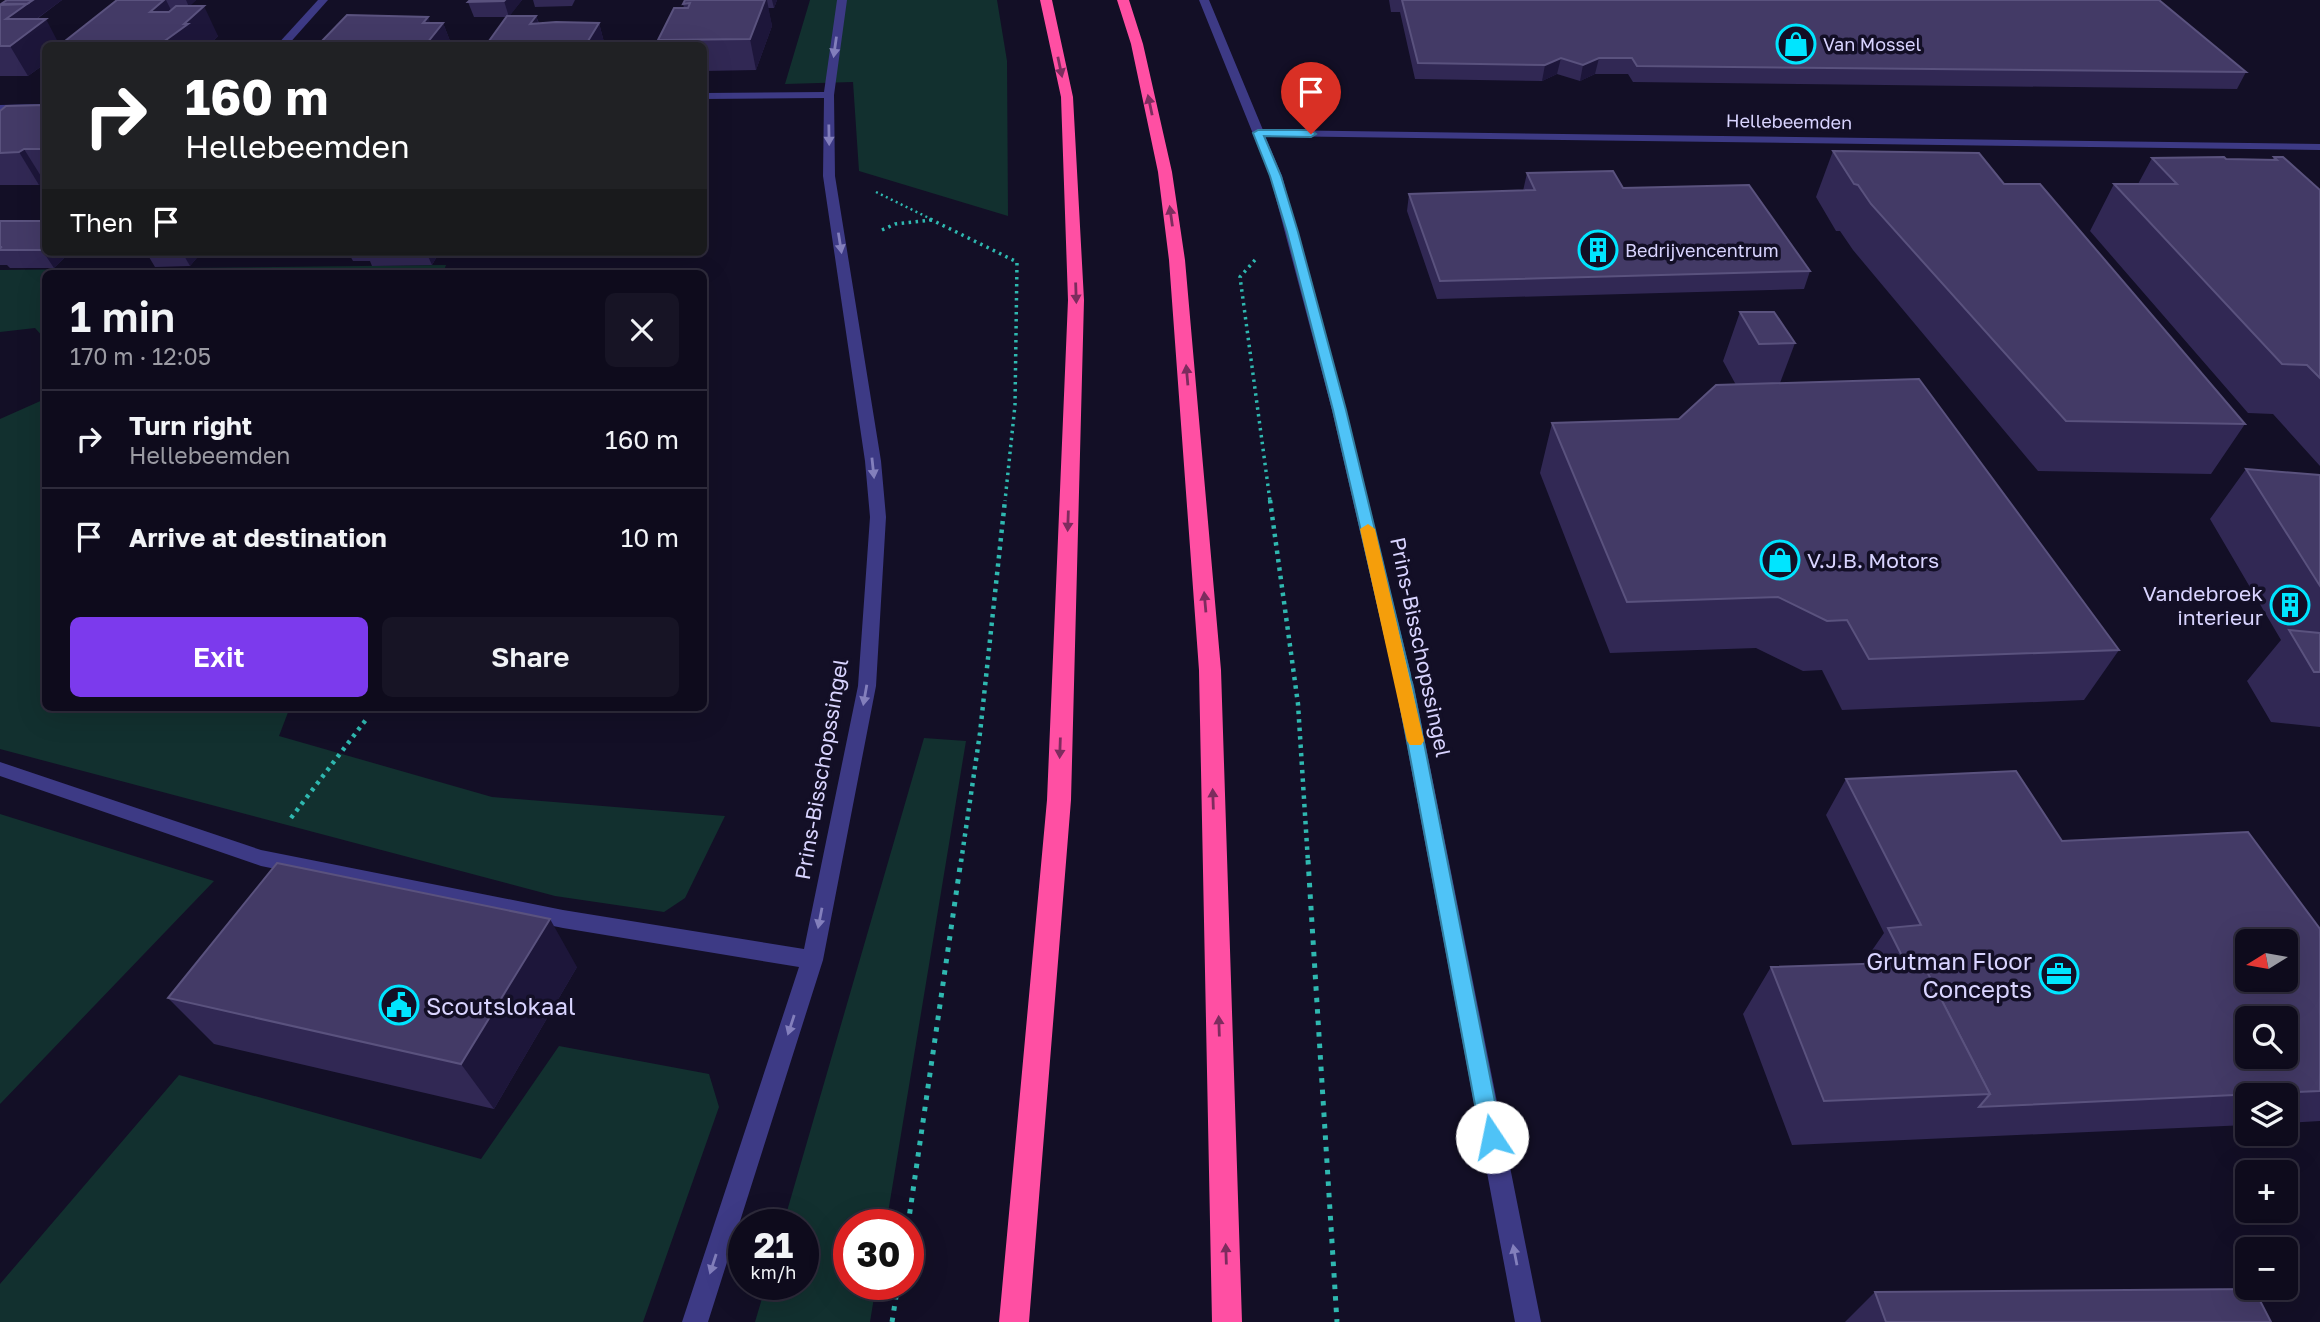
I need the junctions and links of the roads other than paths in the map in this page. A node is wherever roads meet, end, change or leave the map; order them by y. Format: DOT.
graph roads {
  1 [pos="323,0"];
  2 [pos="842,0"];
  3 [pos="1046,0"];
  4 [pos="1123,0"];
  5 [pos="1204,0"];
  6 [pos="285,42"];
  7 [pos="829,94"];
  8 [pos="707,96"];
  9 [pos="42,107"];
  10 [pos="0,108"];
  11 [pos="1258,133"];
  12 [pos="2320,147"];
  13 [pos="0,769"];
  14 [pos="811,960"];
  15 [pos="695,1322"];
  16 [pos="1014,1322"];
  17 [pos="1227,1322"];
  18 [pos="1528,1322"];
  1 -- 6 [label="street"];
  2 -- 7 [label="street, Prins-Bisschopssingel, one-way"];
  3 -- 16 [label="highway, one-way"];
  17 -- 4 [label="highway, one-way"];
  5 -- 11 [label="street, Prins-Bisschopssingel"];
  7 -- 8 [label="street"];
  7 -- 14 [label="street, Prins-Bisschopssingel, one-way"];
  9 -- 10 [label="street"];
  11 -- 12 [label="street, Hellebeemden"];
  18 -- 11 [label="street, Prins-Bisschopssingel, one-way"];
  13 -- 14 [label="street"];
  14 -- 15 [label="street, Prins-Bisschopssingel, one-way"];
}
